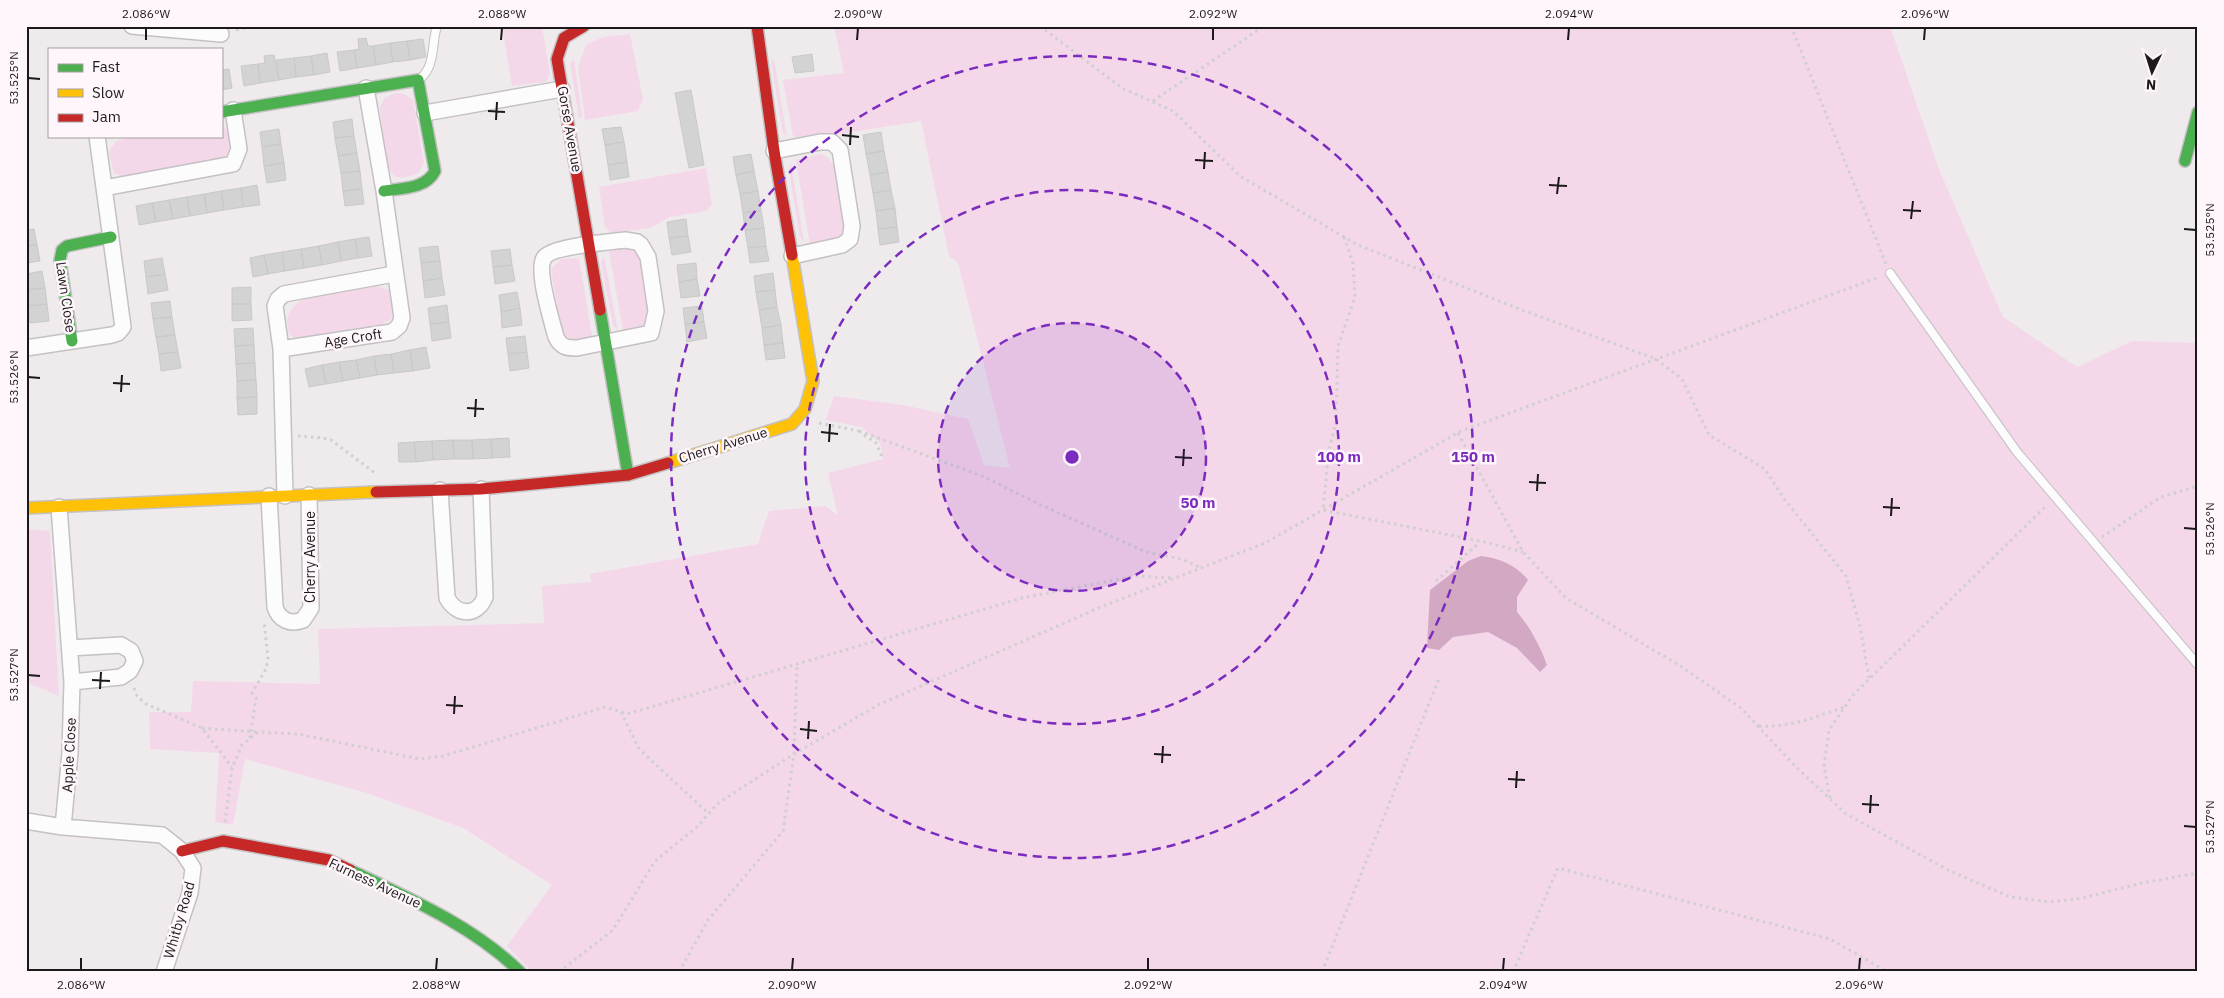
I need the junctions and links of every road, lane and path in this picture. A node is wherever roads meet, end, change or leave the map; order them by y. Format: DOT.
graph roads {
  1 [pos="132,26"];
  2 [pos="438,26"];
  3 [pos="584,26"];
  4 [pos="757,26"];
  5 [pos="1040,26"];
  6 [pos="1264,26"];
  7 [pos="1791,26"];
  8 [pos="221,34"];
  9 [pos="418,80"];
  10 [pos="366,88"];
  11 [pos="562,89"];
  12 [pos="1152,102"];
  13 [pos="227,111"];
  14 [pos="2198,112"];
  15 [pos="425,113"];
  16 [pos="97,138"];
  17 [pos="774,151"];
  18 [pos="2185,162"];
  19 [pos="104,188"];
  20 [pos="384,191"];
  21 [pos="1344,236"];
  22 [pos="111,237"];
  23 [pos="590,245"];
  24 [pos="792,256"];
  25 [pos="1890,273"];
  26 [pos="394,274"];
  27 [pos="72,341"];
  28 [pos="607,342"];
  29 [pos="26,348"];
  30 [pos="281,349"];
  31 [pos="1656,359"];
  32 [pos="797,417"];
  33 [pos="859,431"];
  34 [pos="1458,433"];
  35 [pos="284,436"];
  36 [pos="883,459"];
  37 [pos="628,475"];
  38 [pos="378,478"];
  39 [pos="2198,486"];
  40 [pos="480,489"];
  41 [pos="440,490"];
  42 [pos="309,495"];
  43 [pos="269,496"];
  44 [pos="285,496"];
  45 [pos="2055,497"];
  46 [pos="60,507"];
  47 [pos="26,508"];
  48 [pos="1323,510"];
  49 [pos="1481,541"];
  50 [pos="2094,542"];
  51 [pos="1523,552"];
  52 [pos="1202,568"];
  53 [pos="1177,578"];
  54 [pos="1436,581"];
  55 [pos="275,607"];
  56 [pos="70,648"];
  57 [pos="797,664"];
  58 [pos="2198,665"];
  59 [pos="128,673"];
  60 [pos="1440,676"];
  61 [pos="1870,678"];
  62 [pos="72,682"];
  63 [pos="1845,706"];
  64 [pos="621,712"];
  65 [pos="1758,726"];
  66 [pos="202,728"];
  67 [pos="251,732"];
  68 [pos="258,732"];
  69 [pos="250,739"];
  70 [pos="794,754"];
  71 [pos="232,768"];
  72 [pos="1831,800"];
  73 [pos="709,814"];
  74 [pos="26,820"];
  75 [pos="63,827"];
  76 [pos="223,841"];
  77 [pos="182,850"];
  78 [pos="2198,873"];
  79 [pos="164,972"];
  80 [pos="520,972"];
  81 [pos="559,972"];
  82 [pos="679,972"];
  83 [pos="1322,972"];
  84 [pos="1513,972"];
  85 [pos="1888,972"];
  1 -- 8 [label="street"];
  2 -- 9 [label="lane"];
  3 -- 11 [label="street, Gorse Avenue"];
  4 -- 17 [label="street"];
  5 -- 12 [label="path"];
  6 -- 12 [label="path"];
  7 -- 25 [label="path"];
  9 -- 10 [label="street"];
  9 -- 15 [label="street"];
  10 -- 13 [label="street"];
  10 -- 20 [label="street, Age Croft"];
  11 -- 15 [label="street"];
  11 -- 23 [label="street, Gorse Avenue"];
  12 -- 21 [label="path"];
  13 -- 19 [label="street"];
  14 -- 18 [label="street"];
  15 -- 20 [label="street"];
  16 -- 19 [label="street, Lawn Close"];
  17 -- 24 [label="street"];
  17 -- 24 [label="street"];
  19 -- 22 [label="street, Lawn Close"];
  20 -- 26 [label="street, Age Croft"];
  21 -- 31 [label="path"];
  21 -- 48 [label="path"];
  22 -- 27 [label="street, Lawn Close"];
  22 -- 27 [label="street, Lawn Close"];
  23 -- 28 [label="street, Gorse Avenue"];
  23 -- 28 [label="street"];
  23 -- 28 [label="street"];
  24 -- 32 [label="street"];
  25 -- 31 [label="path"];
  25 -- 45 [label="lane"];
  26 -- 30 [label="street"];
  26 -- 30 [label="street, Age Croft"];
  27 -- 29 [label="street"];
  28 -- 37 [label="street, Gorse Avenue"];
  30 -- 35 [label="street"];
  31 -- 34 [label="path"];
  31 -- 61 [label="path"];
  32 -- 33 [label="path"];
  32 -- 37 [label="street, Cherry Avenue"];
  33 -- 36 [label="path"];
  33 -- 52 [label="path"];
  34 -- 48 [label="path"];
  34 -- 51 [label="path"];
  35 -- 38 [label="path"];
  35 -- 44 [label="street"];
  37 -- 40 [label="street, Cherry Avenue"];
  39 -- 50 [label="path"];
  40 -- 41 [label="street, Cherry Avenue"];
  40 -- 41 [label="street"];
  41 -- 42 [label="street, Cherry Avenue"];
  42 -- 44 [label="street, Cherry Avenue"];
  42 -- 55 [label="street, Cherry Avenue"];
  43 -- 44 [label="street, Cherry Avenue"];
  43 -- 46 [label="street, Cherry Avenue"];
  43 -- 55 [label="street"];
  45 -- 50 [label="lane"];
  45 -- 61 [label="path"];
  46 -- 47 [label="street, Cherry Avenue"];
  46 -- 56 [label="street, Apple Close"];
  48 -- 49 [label="path"];
  48 -- 52 [label="path"];
  49 -- 51 [label="path"];
  49 -- 54 [label="path"];
  50 -- 58 [label="lane"];
  51 -- 65 [label="path"];
  52 -- 53 [label="path"];
  53 -- 57 [label="path"];
  53 -- 70 [label="path"];
  55 -- 67 [label="path"];
  56 -- 59 [label="street"];
  56 -- 62 [label="street, Apple Close"];
  57 -- 64 [label="path"];
  57 -- 70 [label="path"];
  59 -- 62 [label="street"];
  59 -- 66 [label="path"];
  60 -- 83 [label="path"];
  61 -- 63 [label="path"];
  62 -- 75 [label="street, Apple Close"];
  63 -- 65 [label="path"];
  63 -- 72 [label="path"];
  64 -- 68 [label="path"];
  64 -- 73 [label="path"];
  65 -- 72 [label="path"];
  66 -- 67 [label="path"];
  66 -- 71 [label="path"];
  67 -- 68 [label="path"];
  67 -- 69 [label="path"];
  68 -- 69 [label="path"];
  69 -- 71 [label="path"];
  70 -- 73 [label="path"];
  70 -- 82 [label="path"];
  71 -- 76 [label="path"];
  72 -- 78 [label="path"];
  73 -- 81 [label="path"];
  74 -- 75 [label="street"];
  75 -- 77 [label="street"];
  76 -- 77 [label="street, Furness Avenue"];
  76 -- 80 [label="street, Furness Avenue"];
  77 -- 79 [label="street, Whitby Road"];
  84 -- 85 [label="path"];
}
